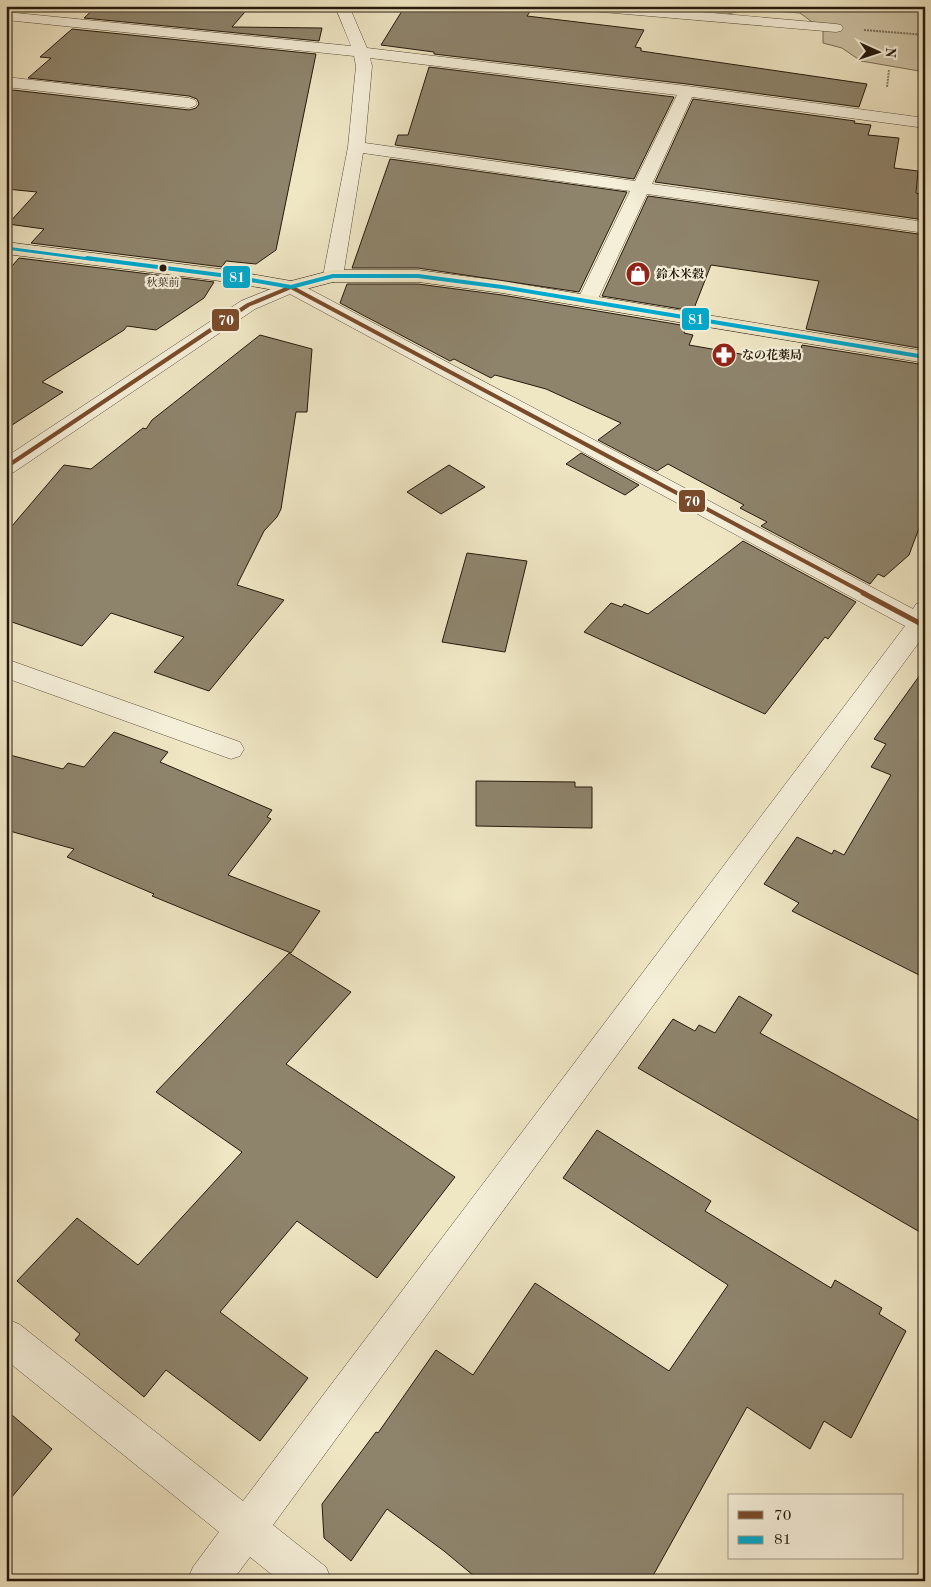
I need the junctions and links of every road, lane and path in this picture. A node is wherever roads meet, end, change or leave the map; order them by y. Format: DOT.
graph roads {
  1 [pos="342,6"];
  2 [pos="579,6"];
  3 [pos="6,16"];
  4 [pos="836,28"];
  5 [pos="925,35"];
  6 [pos="361,52"];
  7 [pos="888,70"];
  8 [pos="6,82"];
  9 [pos="687,91"];
  10 [pos="887,93"];
  11 [pos="189,103"];
  12 [pos="925,122"];
  13 [pos="356,147"];
  14 [pos="641,188"];
  15 [pos="925,228"];
  16 [pos="6,248"];
  17 [pos="333,276"];
  18 [pos="291,286"];
  19 [pos="587,301"];
  20 [pos="925,357"];
  21 [pos="8,464"];
  22 [pos="923,619"];
  23 [pos="6,668"];
  24 [pos="231,749"];
  25 [pos="6,1337"];
  26 [pos="246,1528"];
  27 [pos="207,1581"];
  28 [pos="312,1581"];
  1 -- 6 [label="street"];
  2 -- 4 [label="street"];
  3 -- 6 [label="street"];
  4 -- 5 [label="path"];
  6 -- 9 [label="street"];
  6 -- 13 [label="street"];
  7 -- 10 [label="path"];
  8 -- 11 [label="street"];
  9 -- 12 [label="street"];
  9 -- 14 [label="street"];
  13 -- 14 [label="street"];
  13 -- 17 [label="street"];
  14 -- 15 [label="street"];
  14 -- 19 [label="street"];
  16 -- 18 [label="main road"];
  17 -- 18 [label="main road"];
  17 -- 19 [label="main road"];
  18 -- 21 [label="street"];
  18 -- 22 [label="street"];
  19 -- 20 [label="main road"];
  22 -- 26 [label="street"];
  23 -- 24 [label="street"];
  25 -- 26 [label="street"];
  26 -- 27 [label="street"];
  26 -- 28 [label="street"];
}
